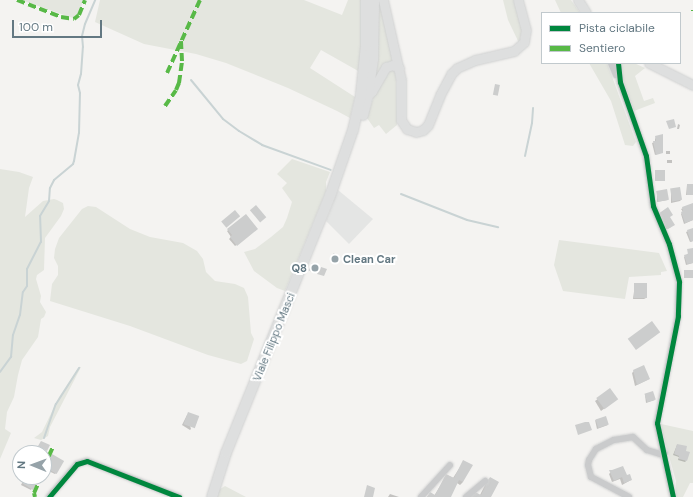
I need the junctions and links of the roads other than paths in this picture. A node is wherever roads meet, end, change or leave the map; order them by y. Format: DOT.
graph roads {
  1 [pos="366,0"];
  2 [pos="518,0"];
  3 [pos="578,0"];
  4 [pos="381,1"];
  5 [pos="585,12"];
  6 [pos="611,64"];
  7 [pos="618,64"];
  8 [pos="651,64"];
  9 [pos="399,68"];
  10 [pos="620,82"];
  11 [pos="693,85"];
  12 [pos="368,95"];
  13 [pos="358,110"];
  14 [pos="337,178"];
  15 [pos="665,453"];
  16 [pos="450,465"];
  17 [pos="484,481"];
  18 [pos="49,497"];
  19 [pos="179,497"];
  20 [pos="212,497"];
  21 [pos="421,497"];
  22 [pos="466,497"];
  23 [pos="629,497"];
  24 [pos="673,497"];
  1 -- 13 [label="main road, Viale Filippo Masci"];
  2 -- 9 [label="main road"];
  3 -- 5 [label="main road"];
  4 -- 9 [label="main road"];
  4 -- 12 [label="main road, Viale Filippo Masci"];
  6 -- 10 [label="street"];
  7 -- 10 [label="street"];
  8 -- 11 [label="main road"];
  9 -- 12 [label="main road"];
  10 -- 15 [label="street"];
  12 -- 13 [label="main road, Viale Filippo Masci"];
  12 -- 14 [label="main road, Viale Filippo Masci"];
  13 -- 14 [label="main road, Viale Filippo Masci"];
  14 -- 20 [label="main road, Viale Filippo Masci"];
  15 -- 23 [label="street"];
  15 -- 24 [label="street"];
  16 -- 21 [label="street"];
  17 -- 22 [label="street"];
  18 -- 19 [label="street"];
}
